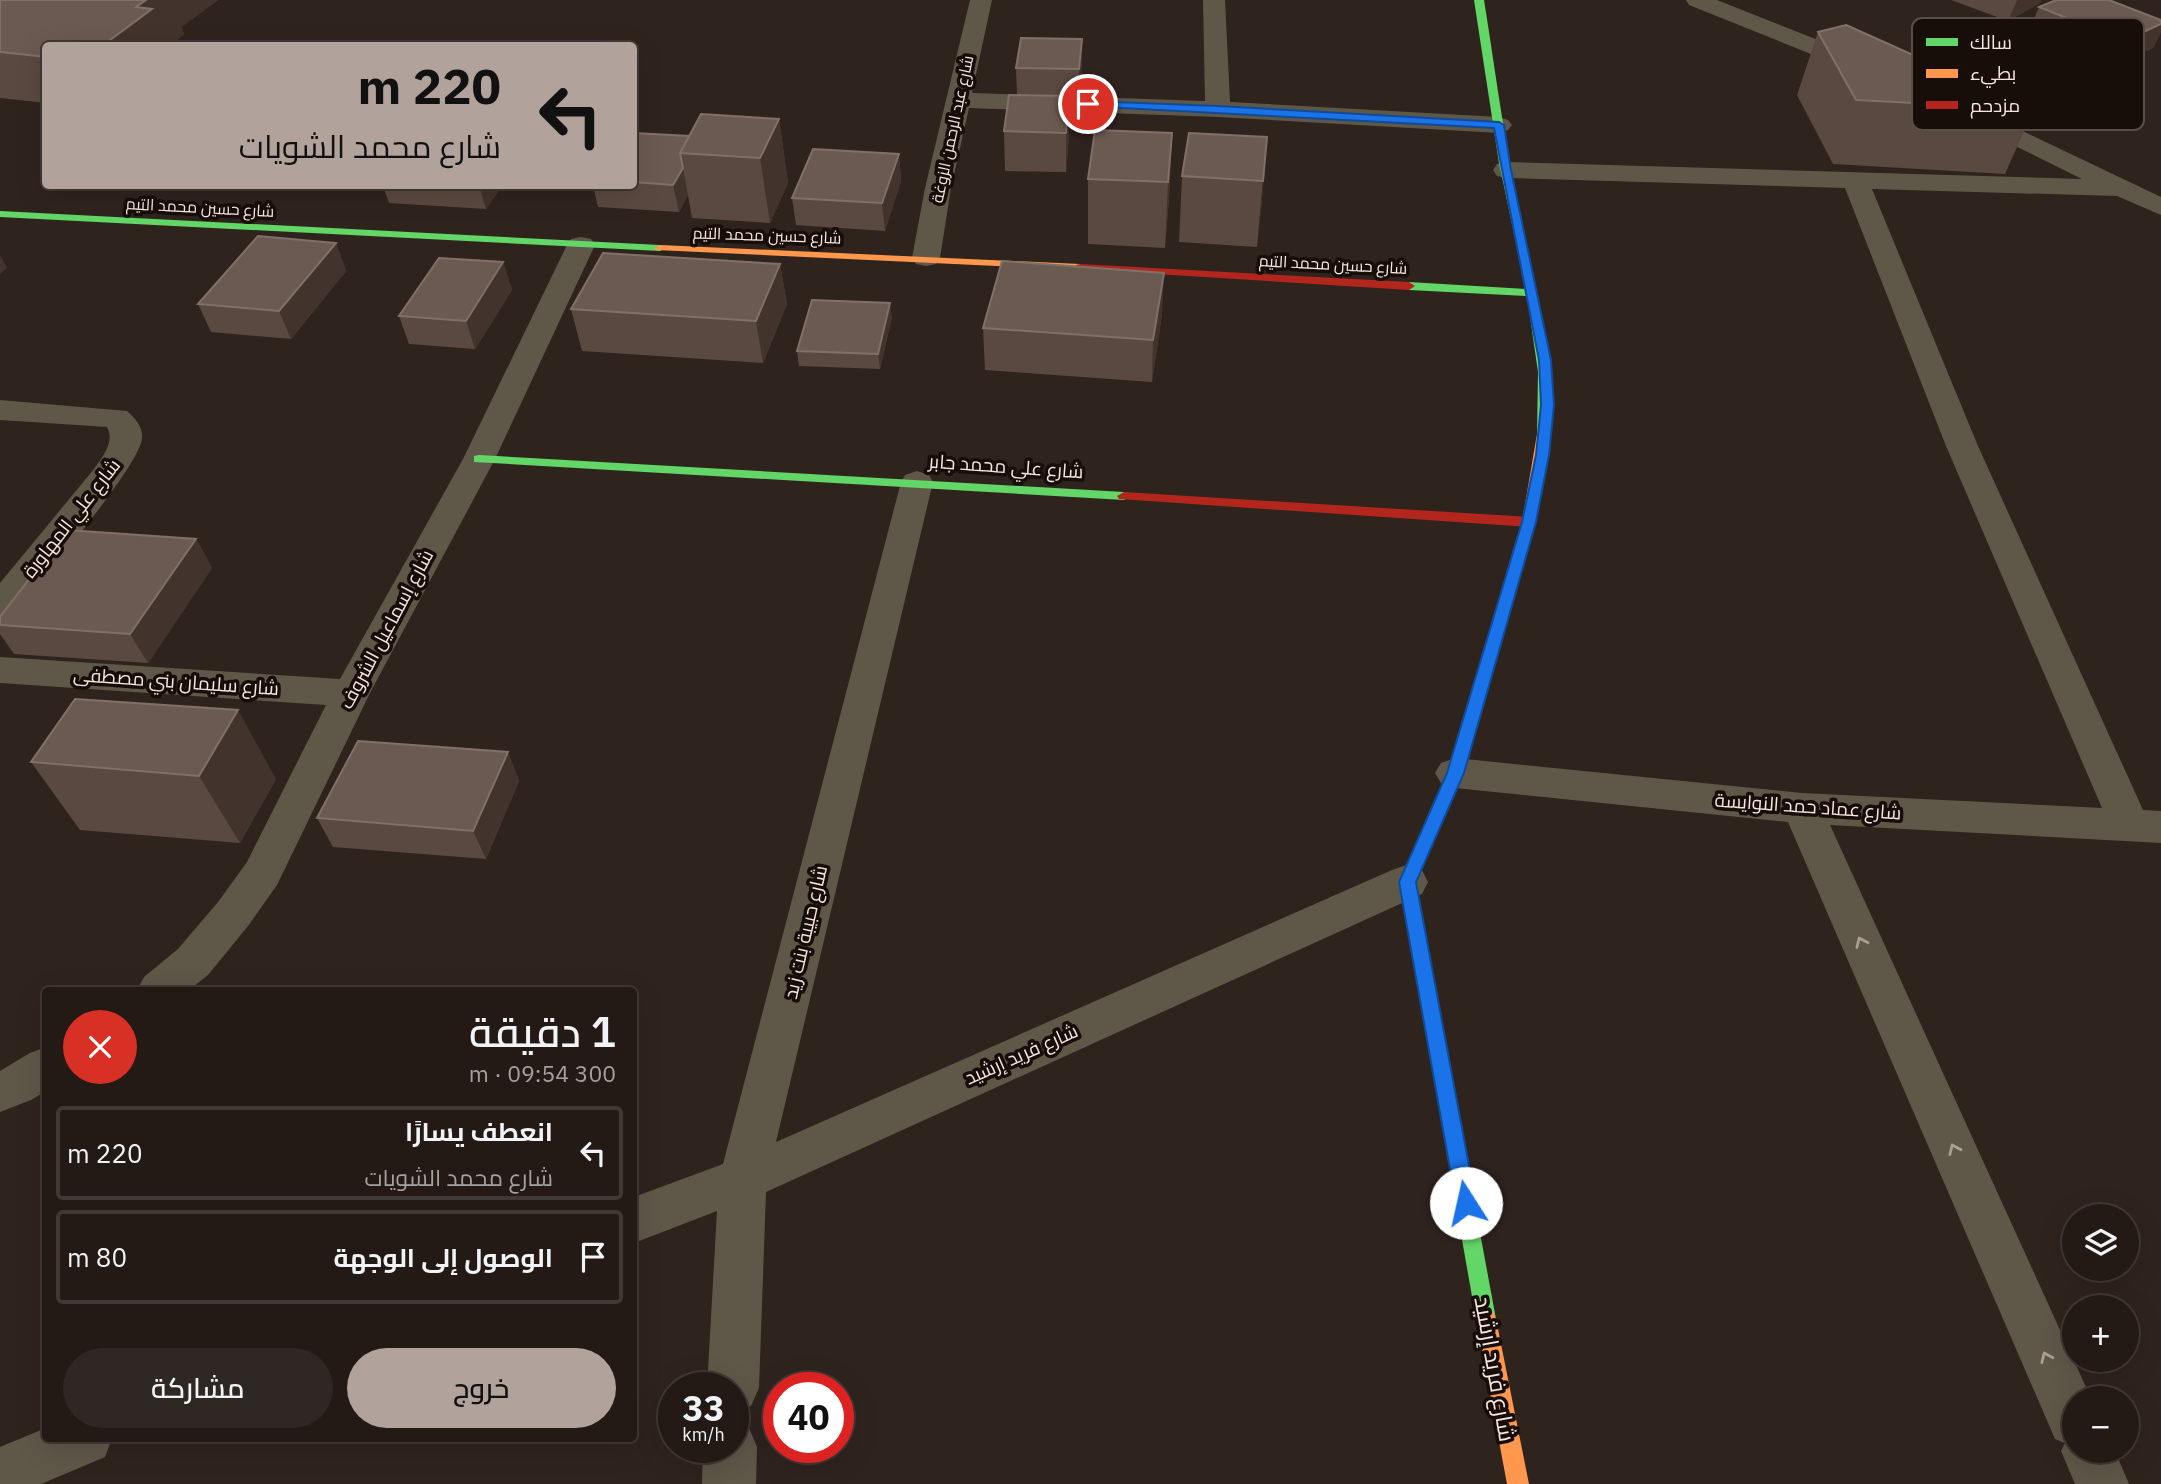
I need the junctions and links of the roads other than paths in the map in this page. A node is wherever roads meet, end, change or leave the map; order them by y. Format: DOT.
graph roads {
  1 [pos="981,0"];
  2 [pos="1214,0"];
  3 [pos="1479,0"];
  4 [pos="1697,0"];
  5 [pos="1888,77"];
  6 [pos="958,100"];
  7 [pos="1218,109"];
  8 [pos="1499,125"];
  9 [pos="2003,130"];
  10 [pos="1506,170"];
  11 [pos="1856,182"];
  12 [pos="2124,188"];
  13 [pos="2161,207"];
  14 [pos="0,214"];
  15 [pos="582,245"];
  16 [pos="926,258"];
  17 [pos="1532,293"];
  18 [pos="0,410"];
  19 [pos="479,459"];
  20 [pos="917,482"];
  21 [pos="1529,522"];
  22 [pos="0,607"];
  23 [pos="0,670"];
  24 [pos="351,693"];
  25 [pos="1455,773"];
  26 [pos="1802,808"];
  27 [pos="2146,827"];
  28 [pos="1407,882"];
  29 [pos="163,987"];
  30 [pos="42,1069"];
  31 [pos="0,1092"];
  32 [pos="743,1179"];
  33 [pos="637,1219"];
  34 [pos="734,1372"];
  35 [pos="2062,1393"];
  36 [pos="76,1442"];
  37 [pos="730,1463"];
  38 [pos="2093,1463"];
  39 [pos="0,1474"];
  40 [pos="729,1484"];
  41 [pos="1518,1484"];
  42 [pos="2102,1484"];
  1 -- 6 [label="street, شارع عبد الرحمن الزوغة"];
  2 -- 7 [label="street"];
  3 -- 8 [label="street"];
  4 -- 5 [label="street"];
  6 -- 7 [label="street"];
  6 -- 16 [label="street, شارع عبد الرحمن الزوغة"];
  7 -- 8 [label="street"];
  8 -- 10 [label="street"];
  9 -- 12 [label="street"];
  10 -- 11 [label="street"];
  10 -- 17 [label="street"];
  11 -- 12 [label="street"];
  11 -- 27 [label="street"];
  12 -- 13 [label="street"];
  14 -- 15 [label="street, شارع حسين محمد التيم"];
  15 -- 16 [label="street, شارع حسين محمد التيم"];
  15 -- 19 [label="street, شارع إسماعيل الشروف"];
  16 -- 17 [label="street, شارع حسين محمد التيم"];
  17 -- 21 [label="street"];
  18 -- 22 [label="street, شارع علي المهاورة"];
  19 -- 20 [label="street, شارع علي محمد جابر"];
  19 -- 24 [label="street, شارع إسماعيل الشروف"];
  20 -- 21 [label="street, شارع علي محمد جابر"];
  20 -- 32 [label="street, شارع حبيبة بنت زيد"];
  21 -- 25 [label="street"];
  23 -- 24 [label="street, شارع سليمان بني مصطفى"];
  24 -- 29 [label="street, شارع إسماعيل الشروف"];
  25 -- 26 [label="street, شارع عماد حمد النوايسة"];
  25 -- 28 [label="street"];
  26 -- 27 [label="street, شارع عماد حمد النوايسة"];
  35 -- 26 [label="street, one-way"];
  28 -- 32 [label="street, شارع فريد إرشيد"];
  28 -- 41 [label="street, شارع فريد إرشيد"];
  30 -- 31 [label="street"];
  32 -- 33 [label="street, شارع فريد إرشيد"];
  32 -- 34 [label="street, شارع حبيبة بنت زيد"];
  36 -- 39 [label="street"];
  37 -- 40 [label="street"];
  38 -- 42 [label="street"];
}
